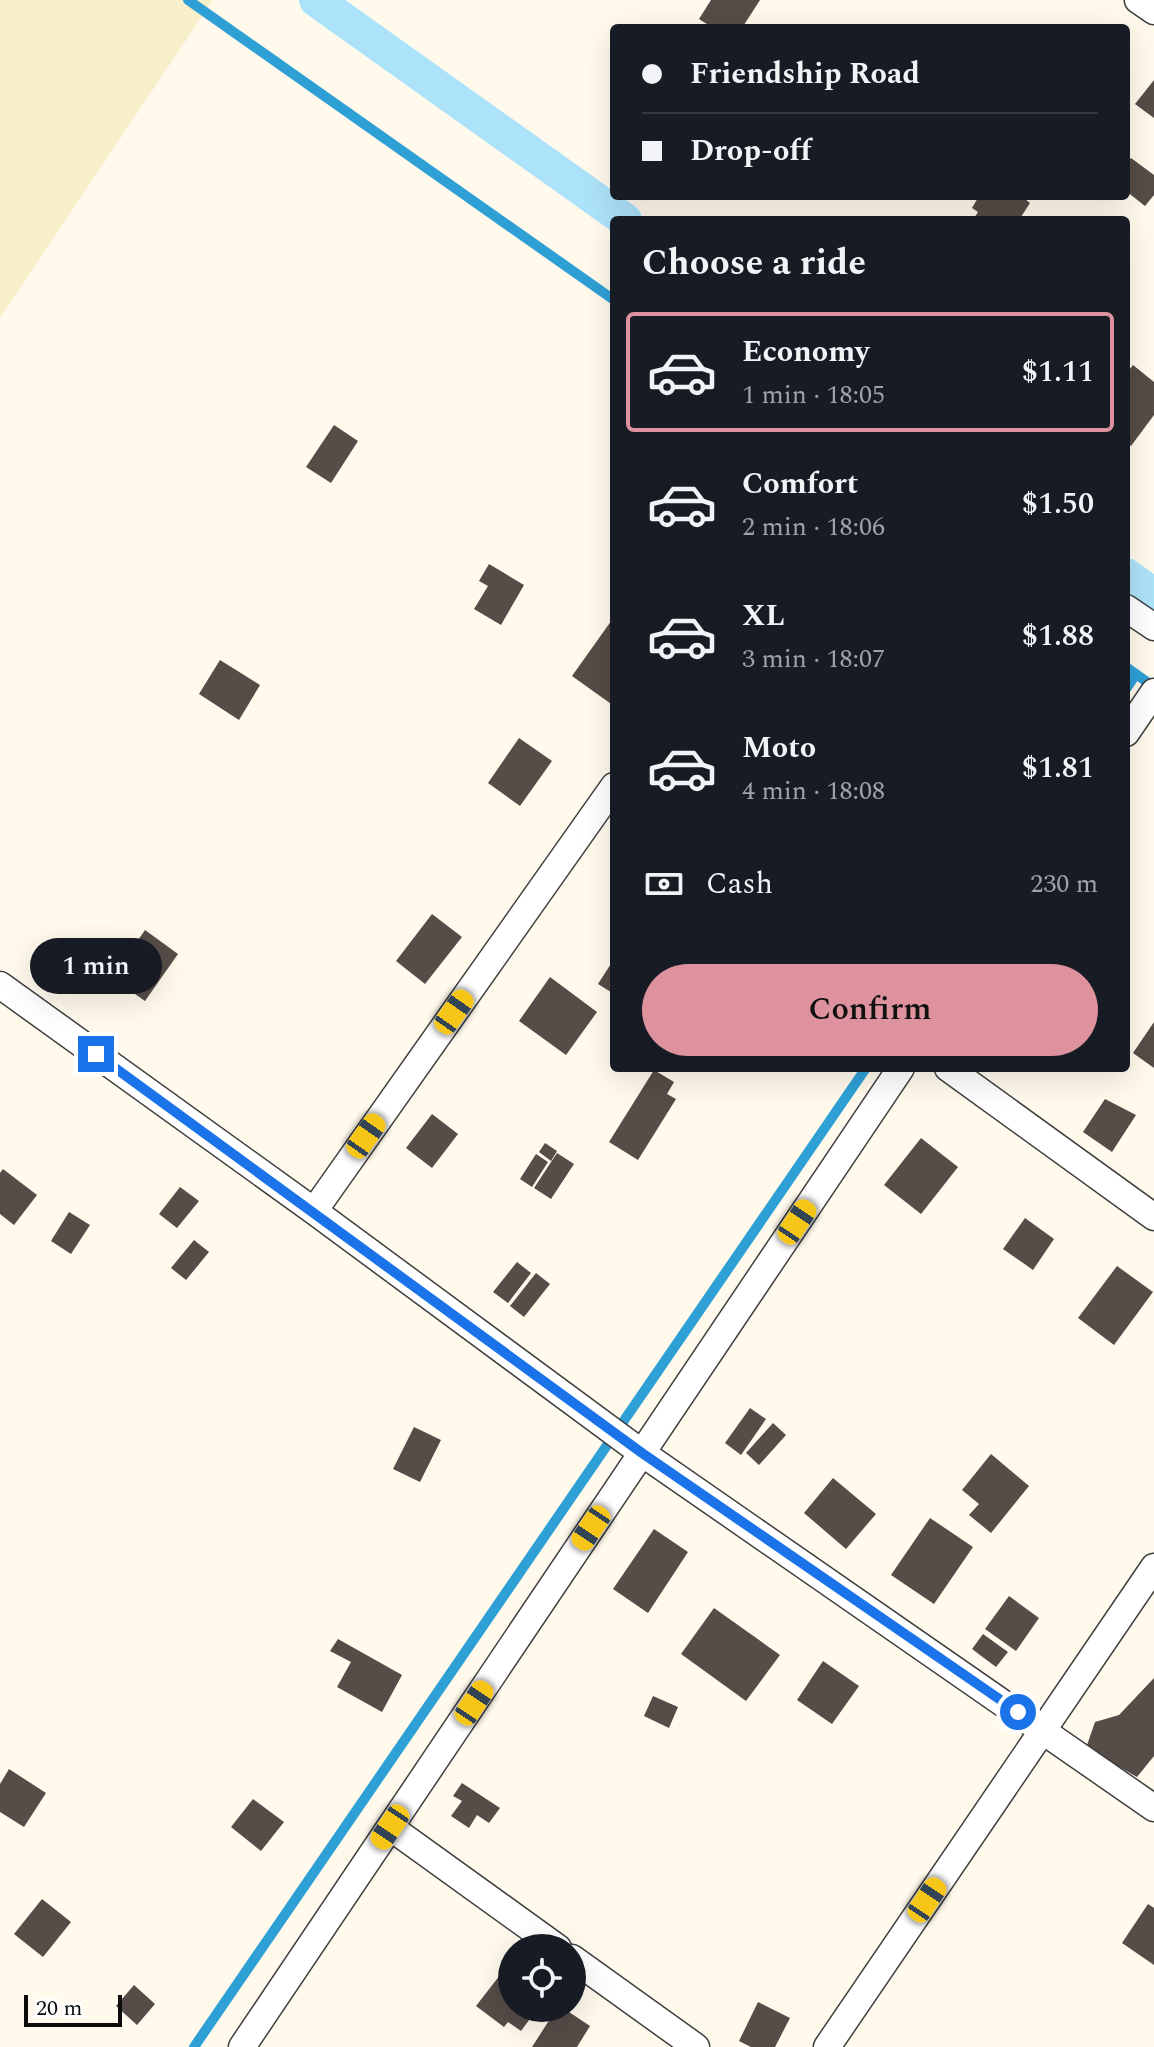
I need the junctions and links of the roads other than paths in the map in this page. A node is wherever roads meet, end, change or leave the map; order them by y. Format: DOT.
graph roads {
  1 [pos="1138,0"];
  2 [pos="1154,11"];
  3 [pos="1130,611"];
  4 [pos="1154,627"];
  5 [pos="1154,692"];
  6 [pos="1130,727"];
  7 [pos="610,800"];
  8 [pos="604,820"];
  9 [pos="0,985"];
  10 [pos="898,1072"];
  11 [pos="954,1072"];
  12 [pos="314,1211"];
  13 [pos="1154,1217"];
  14 [pos="642,1453"];
  15 [pos="1154,1567"];
  16 [pos="1044,1729"];
  17 [pos="1154,1808"];
  18 [pos="390,1827"];
  19 [pos="539,1934"];
  20 [pos="586,1968"];
  21 [pos="242,2047"];
  22 [pos="696,2047"];
  23 [pos="827,2047"];
  1 -- 2 [label="street"];
  3 -- 4 [label="street"];
  5 -- 6 [label="street"];
  7 -- 8 [label="street"];
  8 -- 12 [label="street"];
  9 -- 12 [label="street"];
  10 -- 14 [label="street"];
  11 -- 13 [label="street"];
  12 -- 14 [label="street"];
  14 -- 16 [label="street"];
  14 -- 18 [label="street"];
  15 -- 16 [label="street"];
  16 -- 17 [label="street"];
  16 -- 23 [label="street"];
  18 -- 19 [label="street"];
  18 -- 21 [label="street"];
  20 -- 22 [label="street"];
}
